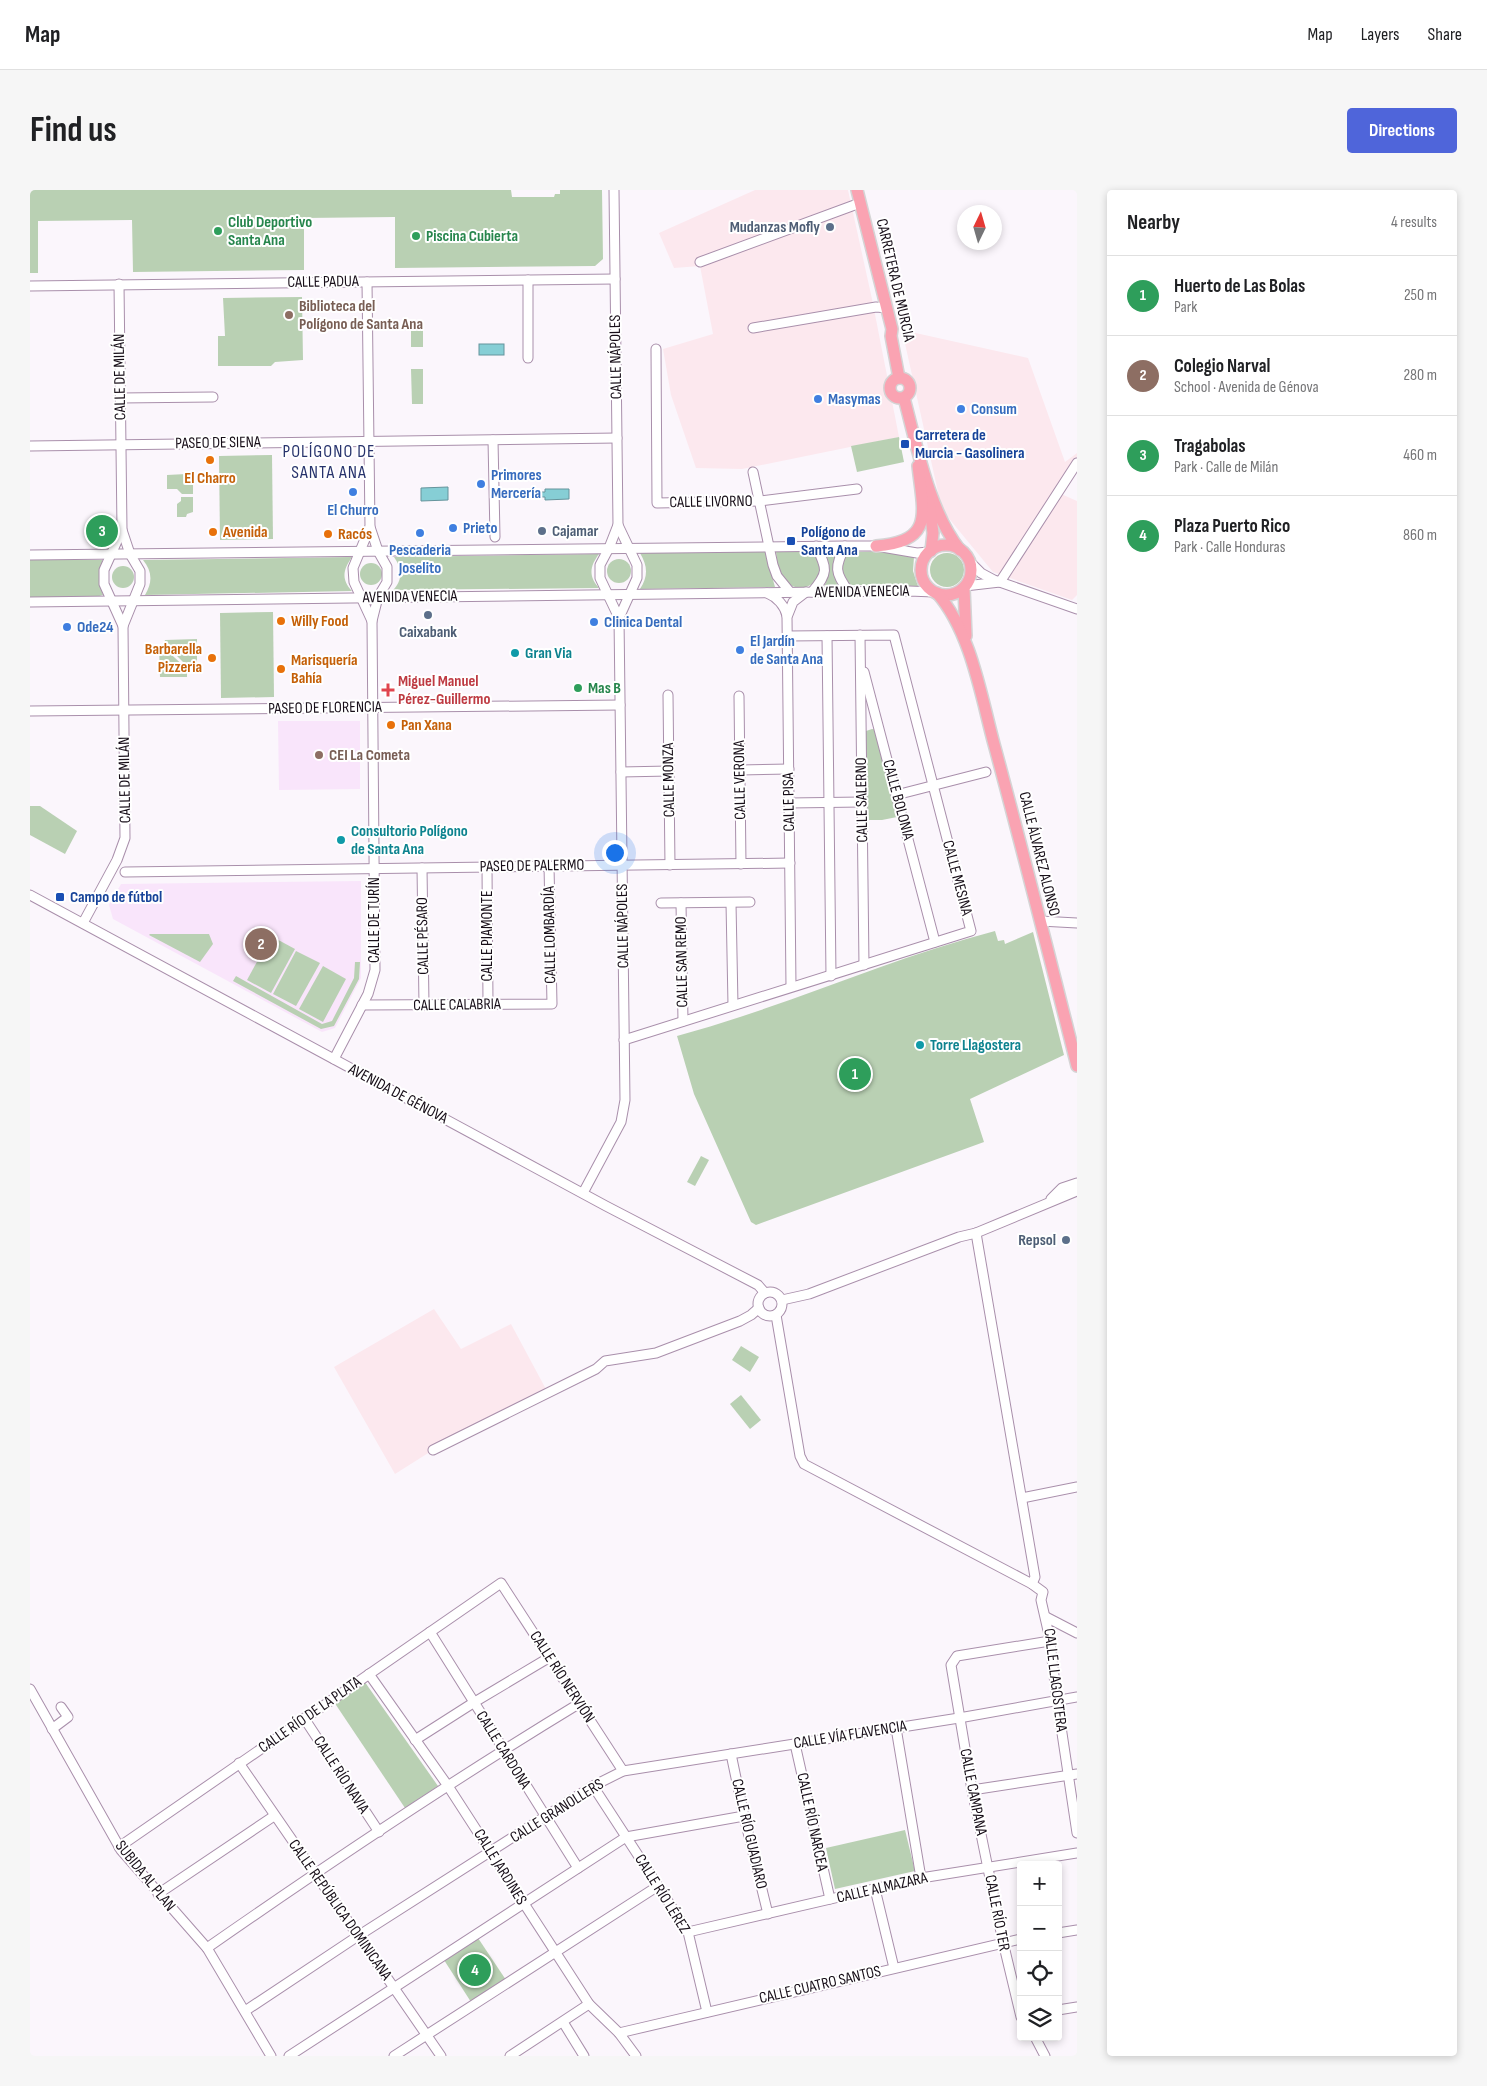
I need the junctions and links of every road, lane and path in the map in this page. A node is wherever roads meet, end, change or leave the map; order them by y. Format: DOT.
graph roads {
  1 [pos="614,190"];
  2 [pos="857,190"];
  3 [pos="860,203"];
  4 [pos="700,262"];
  5 [pos="615,279"];
  6 [pos="528,280"];
  7 [pos="367,282"];
  8 [pos="119,284"];
  9 [pos="30,286"];
  10 [pos="887,308"];
  11 [pos="753,328"];
  12 [pos="656,349"];
  13 [pos="528,358"];
  14 [pos="212,397"];
  15 [pos="120,398"];
  16 [pos="914,435"];
  17 [pos="617,438"];
  18 [pos="493,440"];
  19 [pos="369,441"];
  20 [pos="121,445"];
  21 [pos="30,446"];
  22 [pos="1077,463"];
  23 [pos="753,472"];
  24 [pos="857,489"];
  25 [pos="760,501"];
  26 [pos="618,525"];
  27 [pos="370,528"];
  28 [pos="122,530"];
  29 [pos="495,537"];
  30 [pos="770,546"];
  31 [pos="816,546"];
  32 [pos="845,546"];
  33 [pos="876,546"];
  34 [pos="609,548"];
  35 [pos="629,548"];
  36 [pos="960,550"];
  37 [pos="378,551"];
  38 [pos="930,551"];
  39 [pos="360,552"];
  40 [pos="112,554"];
  41 [pos="130,554"];
  42 [pos="30,555"];
  43 [pos="969,561"];
  44 [pos="1000,582"];
  45 [pos="965,587"];
  46 [pos="790,592"];
  47 [pos="809,592"];
  48 [pos="849,592"];
  49 [pos="767,593"];
  50 [pos="936,593"];
  51 [pos="629,594"];
  52 [pos="608,595"];
  53 [pos="362,598"];
  54 [pos="378,598"];
  55 [pos="113,601"];
  56 [pos="133,601"];
  57 [pos="30,602"];
  58 [pos="1077,609"];
  59 [pos="787,617"];
  60 [pos="619,618"];
  61 [pos="372,622"];
  62 [pos="123,626"];
  63 [pos="860,635"];
  64 [pos="787,636"];
  65 [pos="827,636"];
  66 [pos="968,650"];
  67 [pos="860,658"];
  68 [pos="668,695"];
  69 [pos="739,696"];
  70 [pos="620,704"];
  71 [pos="372,707"];
  72 [pos="124,710"];
  73 [pos="30,711"];
  74 [pos="789,769"];
  75 [pos="740,770"];
  76 [pos="669,771"];
  77 [pos="621,772"];
  78 [pos="986,772"];
  79 [pos="932,786"];
  80 [pos="896,795"];
  81 [pos="862,802"];
  82 [pos="789,803"];
  83 [pos="829,803"];
  84 [pos="790,863"];
  85 [pos="670,864"];
  86 [pos="741,864"];
  87 [pos="622,865"];
  88 [pos="549,866"];
  89 [pos="487,867"];
  90 [pos="374,868"];
  91 [pos="422,868"];
  92 [pos="125,872"];
  93 [pos="30,895"];
  94 [pos="750,902"];
  95 [pos="661,903"];
  96 [pos="681,903"];
  97 [pos="732,903"];
  98 [pos="1040,921"];
  99 [pos="1077,922"];
  100 [pos="83,923"];
  101 [pos="935,942"];
  102 [pos="864,965"];
  103 [pos="831,976"];
  104 [pos="791,986"];
  105 [pos="488,1004"];
  106 [pos="552,1004"];
  107 [pos="362,1005"];
  108 [pos="424,1005"];
  109 [pos="733,1005"];
  110 [pos="683,1021"];
  111 [pos="624,1040"];
  112 [pos="334,1059"];
  113 [pos="1077,1066"];
  114 [pos="1077,1183"];
  115 [pos="1077,1191"];
  116 [pos="583,1193"];
  117 [pos="1077,1197"];
  118 [pos="1045,1204"];
  119 [pos="976,1234"];
  120 [pos="765,1293"];
  121 [pos="782,1300"];
  122 [pos="759,1308"];
  123 [pos="776,1315"];
  124 [pos="433,1450"];
  125 [pos="1077,1487"];
  126 [pos="1022,1498"];
  127 [pos="501,1583"];
  128 [pos="1032,1584"];
  129 [pos="1046,1617"];
  130 [pos="430,1632"];
  131 [pos="1077,1633"];
  132 [pos="1050,1640"];
  133 [pos="550,1657"];
  134 [pos="369,1674"];
  135 [pos="30,1689"];
  136 [pos="1077,1697"];
  137 [pos="1057,1700"];
  138 [pos="473,1702"];
  139 [pos="580,1703"];
  140 [pos="61,1707"];
  141 [pos="304,1718"];
  142 [pos="959,1718"];
  143 [pos="896,1728"];
  144 [pos="52,1729"];
  145 [pos="415,1740"];
  146 [pos="795,1744"];
  147 [pos="502,1750"];
  148 [pos="731,1754"];
  149 [pos="239,1764"];
  150 [pos="623,1771"];
  151 [pos="1072,1774"];
  152 [pos="448,1786"];
  153 [pos="593,1786"];
  154 [pos="972,1790"];
  155 [pos="274,1816"];
  156 [pos="744,1816"];
  157 [pos="546,1817"];
  158 [pos="378,1832"];
  159 [pos="1077,1833"];
  160 [pos="626,1837"];
  161 [pos="119,1847"];
  162 [pos="491,1852"];
  163 [pos="1077,1853"];
  164 [pos="988,1867"];
  165 [pos="578,1868"];
  166 [pos="314,1874"];
  167 [pos="921,1878"];
  168 [pos="658,1886"];
  169 [pos="875,1889"];
  170 [pos="158,1894"];
  171 [pos="830,1900"];
  172 [pos="523,1903"];
  173 [pos="768,1914"];
  174 [pos="1077,1930"];
  175 [pos="688,1932"];
  176 [pos="1062,1932"];
  177 [pos="358,1936"];
  178 [pos="1017,1940"];
  179 [pos="1003,1942"];
  180 [pos="207,1948"];
  181 [pos="555,1952"];
  182 [pos="894,1968"];
  183 [pos="394,1988"];
  184 [pos="1017,2003"];
  185 [pos="589,2004"];
  186 [pos="1077,2007"];
  187 [pos="1062,2009"];
  188 [pos="244,2011"];
  189 [pos="708,2012"];
  190 [pos="563,2022"];
  191 [pos="619,2033"];
  192 [pos="426,2035"];
  193 [pos="1038,2041"];
  194 [pos="271,2056"];
  195 [pos="289,2056"];
  196 [pos="394,2056"];
  197 [pos="442,2056"];
  198 [pos="510,2056"];
  199 [pos="584,2056"];
  200 [pos="636,2056"];
  201 [pos="1045,2056"];
  1 -- 5 [label="street, CALLE NÁPOLES"];
  2 -- 3 [label="main road, CARRETERA DE MURCIA"];
  3 -- 4 [label="street"];
  3 -- 10 [label="main road, CARRETERA DE MURCIA"];
  5 -- 6 [label="street, CALLE PADUA"];
  5 -- 17 [label="street, CALLE NÁPOLES"];
  6 -- 7 [label="street, CALLE PADUA"];
  6 -- 13 [label="street"];
  7 -- 8 [label="street, CALLE PADUA"];
  7 -- 19 [label="street"];
  8 -- 9 [label="street, CALLE PADUA"];
  8 -- 15 [label="street, CALLE DE MILÁN"];
  10 -- 11 [label="street"];
  10 -- 16 [label="main road, CARRETERA DE MURCIA"];
  12 -- 25 [label="street, CALLE LIVORNO"];
  14 -- 15 [label="street"];
  15 -- 20 [label="street, CALLE DE MILÁN"];
  16 -- 33 [label="main road"];
  16 -- 36 [label="main road, CARRETERA DE MURCIA"];
  16 -- 38 [label="main road, CARRETERA DE MURCIA"];
  17 -- 18 [label="street, PASEO DE SIENA"];
  17 -- 26 [label="street, CALLE NÁPOLES"];
  18 -- 19 [label="street, PASEO DE SIENA"];
  18 -- 29 [label="street"];
  19 -- 20 [label="street, PASEO DE SIENA"];
  19 -- 27 [label="street"];
  20 -- 21 [label="street, PASEO DE SIENA"];
  20 -- 28 [label="street, CALLE DE MILÁN"];
  22 -- 44 [label="street"];
  23 -- 25 [label="street"];
  24 -- 25 [label="street, CALLE LIVORNO"];
  25 -- 30 [label="street"];
  26 -- 34 [label="street, CALLE NÁPOLES"];
  26 -- 35 [label="street, CALLE NÁPOLES"];
  27 -- 37 [label="street"];
  27 -- 39 [label="street"];
  28 -- 40 [label="street, CALLE DE MILÁN"];
  28 -- 41 [label="street, CALLE DE MILÁN"];
  30 -- 31 [label="street"];
  30 -- 35 [label="street"];
  30 -- 46 [label="street"];
  31 -- 32 [label="street"];
  31 -- 47 [label="street"];
  32 -- 33 [label="street"];
  32 -- 48 [label="street"];
  33 -- 38 [label="street"];
  34 -- 35 [label="street"];
  34 -- 37 [label="street"];
  34 -- 52 [label="street"];
  35 -- 51 [label="street"];
  36 -- 38 [label="main road"];
  36 -- 43 [label="main road"];
  37 -- 39 [label="street"];
  37 -- 54 [label="street"];
  38 -- 50 [label="main road"];
  39 -- 41 [label="street"];
  39 -- 53 [label="street"];
  40 -- 41 [label="street"];
  40 -- 42 [label="street"];
  40 -- 55 [label="street"];
  41 -- 56 [label="street"];
  43 -- 44 [label="street"];
  43 -- 45 [label="main road"];
  44 -- 45 [label="street"];
  44 -- 58 [label="street"];
  45 -- 50 [label="main road"];
  45 -- 66 [label="main road, CALLE ÁLVAREZ ALONSO"];
  46 -- 47 [label="street, AVENIDA VENECIA"];
  46 -- 49 [label="street, AVENIDA VENECIA"];
  47 -- 48 [label="street, AVENIDA VENECIA"];
  47 -- 59 [label="street"];
  48 -- 50 [label="street, AVENIDA VENECIA"];
  49 -- 51 [label="street, AVENIDA VENECIA"];
  49 -- 59 [label="street"];
  50 -- 66 [label="main road, CALLE ÁLVAREZ ALONSO"];
  51 -- 52 [label="street, AVENIDA VENECIA"];
  51 -- 60 [label="street, CALLE NÁPOLES"];
  52 -- 54 [label="street, AVENIDA VENECIA"];
  52 -- 60 [label="street, CALLE NÁPOLES"];
  53 -- 54 [label="street, AVENIDA VENECIA"];
  53 -- 56 [label="street, AVENIDA VENECIA"];
  53 -- 61 [label="street, CALLE DE TURÍN"];
  54 -- 61 [label="street, CALLE DE TURÍN"];
  55 -- 56 [label="street, AVENIDA VENECIA"];
  55 -- 57 [label="street, AVENIDA VENECIA"];
  55 -- 62 [label="street, CALLE DE MILÁN"];
  56 -- 62 [label="street, CALLE DE MILÁN"];
  59 -- 64 [label="street, CALLE PISA"];
  60 -- 70 [label="street, CALLE NÁPOLES"];
  61 -- 71 [label="street, CALLE DE TURÍN"];
  62 -- 72 [label="street, CALLE DE MILÁN"];
  63 -- 65 [label="street, CALLE MESINA"];
  63 -- 67 [label="street, CALLE SALERNO"];
  63 -- 79 [label="street, CALLE MESINA"];
  64 -- 65 [label="street, CALLE MESINA"];
  64 -- 74 [label="street, CALLE PISA"];
  65 -- 83 [label="street"];
  66 -- 98 [label="main road, CALLE ÁLVAREZ ALONSO"];
  67 -- 80 [label="street, CALLE BOLONIA"];
  67 -- 81 [label="street, CALLE SALERNO"];
  68 -- 76 [label="street, CALLE MONZA"];
  69 -- 75 [label="street, CALLE VERONA"];
  70 -- 71 [label="street, PASEO DE FLORENCIA"];
  70 -- 77 [label="street, CALLE NÁPOLES"];
  71 -- 72 [label="street, PASEO DE FLORENCIA"];
  71 -- 90 [label="street, CALLE DE TURÍN"];
  72 -- 73 [label="street, PASEO DE FLORENCIA"];
  72 -- 100 [label="street, CALLE DE MILÁN"];
  74 -- 75 [label="street"];
  74 -- 82 [label="street, CALLE PISA"];
  75 -- 86 [label="street, CALLE VERONA"];
  76 -- 77 [label="street"];
  76 -- 85 [label="street, CALLE MONZA"];
  77 -- 87 [label="street, CALLE NÁPOLES"];
  78 -- 79 [label="street"];
  79 -- 80 [label="street"];
  79 -- 101 [label="street, CALLE MESINA"];
  80 -- 101 [label="street, CALLE BOLONIA"];
  81 -- 83 [label="street"];
  81 -- 102 [label="street, CALLE SALERNO"];
  82 -- 83 [label="street"];
  82 -- 84 [label="street, CALLE PISA"];
  83 -- 103 [label="street"];
  84 -- 86 [label="street, PASEO DE PALERMO"];
  84 -- 104 [label="street, CALLE PISA"];
  85 -- 86 [label="street, PASEO DE PALERMO"];
  85 -- 87 [label="street, PASEO DE PALERMO"];
  87 -- 88 [label="street, PASEO DE PALERMO"];
  87 -- 111 [label="street, CALLE NÁPOLES"];
  88 -- 89 [label="street, PASEO DE PALERMO"];
  88 -- 106 [label="street, CALLE LOMBARDÍA"];
  89 -- 91 [label="street, PASEO DE PALERMO"];
  89 -- 105 [label="street, CALLE PIAMONTE"];
  90 -- 91 [label="street, PASEO DE PALERMO"];
  90 -- 92 [label="street, PASEO DE PALERMO"];
  90 -- 107 [label="street, CALLE DE TURÍN"];
  91 -- 108 [label="street, CALLE PÉSARO"];
  93 -- 100 [label="street, AVENIDA DE GÉNOVA"];
  94 -- 97 [label="street, CALLE SAN REMO"];
  95 -- 96 [label="street, CALLE SAN REMO"];
  96 -- 97 [label="street, CALLE SAN REMO"];
  96 -- 110 [label="street, CALLE SAN REMO"];
  97 -- 109 [label="street"];
  98 -- 99 [label="street"];
  98 -- 113 [label="main road, CALLE ÁLVAREZ ALONSO"];
  100 -- 112 [label="street, AVENIDA DE GÉNOVA"];
  101 -- 102 [label="street, CALLE MESINA"];
  102 -- 103 [label="street, CALLE MESINA"];
  103 -- 104 [label="street, CALLE MESINA"];
  104 -- 109 [label="street, CALLE MESINA"];
  105 -- 106 [label="street, CALLE CALABRIA"];
  105 -- 108 [label="street, CALLE CALABRIA"];
  107 -- 108 [label="street, CALLE CALABRIA"];
  107 -- 112 [label="street, CALLE DE TURÍN"];
  109 -- 110 [label="street, CALLE MESINA"];
  110 -- 111 [label="street, CALLE MESINA"];
  111 -- 116 [label="street, CALLE NÁPOLES"];
  112 -- 116 [label="street, AVENIDA DE GÉNOVA"];
  114 -- 118 [label="street"];
  115 -- 118 [label="street"];
  116 -- 120 [label="street, AVENIDA DE GÉNOVA"];
  117 -- 118 [label="street"];
  118 -- 119 [label="street"];
  119 -- 121 [label="street"];
  119 -- 126 [label="street"];
  120 -- 121 [label="street"];
  120 -- 122 [label="street"];
  121 -- 123 [label="street"];
  122 -- 123 [label="street"];
  122 -- 124 [label="street"];
  123 -- 128 [label="street"];
  125 -- 126 [label="street"];
  126 -- 128 [label="street"];
  127 -- 130 [label="street, CALLE RÍO DE LA PLATA"];
  127 -- 133 [label="street, CALLE RÍO NERVIÓN"];
  128 -- 129 [label="street, CALLE LLAGOSTERA"];
  129 -- 131 [label="street"];
  129 -- 132 [label="street, CALLE LLAGOSTERA"];
  130 -- 134 [label="street, CALLE RÍO DE LA PLATA"];
  130 -- 138 [label="street, CALLE CARDONA"];
  132 -- 137 [label="street, CALLE LLAGOSTERA"];
  132 -- 142 [label="street, CALLE CAMPANA"];
  133 -- 138 [label="street"];
  133 -- 139 [label="street, CALLE RÍO NERVIÓN"];
  134 -- 141 [label="street, CALLE RÍO DE LA PLATA"];
  134 -- 145 [label="street, CALLE JARDINES"];
  135 -- 144 [label="street, SUBIDA AL PLAN"];
  136 -- 137 [label="street, CALLE VÍA FLAVENCIA"];
  137 -- 142 [label="street, CALLE VÍA FLAVENCIA"];
  137 -- 151 [label="street, CALLE LLAGOSTERA"];
  138 -- 145 [label="street"];
  138 -- 147 [label="street, CALLE CARDONA"];
  139 -- 147 [label="street"];
  139 -- 150 [label="street, CALLE RÍO NERVIÓN"];
  140 -- 144 [label="street"];
  141 -- 149 [label="street, CALLE RÍO DE LA PLATA"];
  141 -- 158 [label="street, CALLE RÍO NAVIA"];
  142 -- 143 [label="street, CALLE VÍA FLAVENCIA"];
  142 -- 154 [label="street, CALLE CAMPANA"];
  143 -- 146 [label="street, CALLE VÍA FLAVENCIA"];
  143 -- 167 [label="street"];
  144 -- 161 [label="street, SUBIDA AL PLAN"];
  145 -- 152 [label="street, CALLE JARDINES"];
  146 -- 148 [label="street, CALLE VÍA FLAVENCIA"];
  146 -- 171 [label="street, CALLE RÍO NARCEA"];
  147 -- 152 [label="street"];
  147 -- 157 [label="street, CALLE CARDONA"];
  148 -- 150 [label="street, CALLE VÍA FLAVENCIA"];
  148 -- 156 [label="street, CALLE RÍO GUADIARO"];
  149 -- 155 [label="street, CALLE REPÚBLICA DOMINICANA"];
  149 -- 161 [label="street, CALLE RÍO DE LA PLATA"];
  150 -- 153 [label="street, CALLE GRANOLLERS"];
  151 -- 154 [label="street"];
  151 -- 159 [label="street, CALLE LLAGOSTERA"];
  152 -- 158 [label="street"];
  152 -- 162 [label="street, CALLE JARDINES"];
  153 -- 157 [label="street, CALLE GRANOLLERS"];
  153 -- 160 [label="street, CALLE RÍO LÉREZ"];
  154 -- 164 [label="street, CALLE CAMPANA"];
  155 -- 166 [label="street, CALLE REPÚBLICA DOMINICANA"];
  155 -- 170 [label="street"];
  156 -- 160 [label="street"];
  156 -- 173 [label="street, CALLE RÍO GUADIARO"];
  157 -- 162 [label="street, CALLE GRANOLLERS"];
  157 -- 165 [label="street, CALLE CARDONA"];
  158 -- 166 [label="street"];
  160 -- 165 [label="street"];
  160 -- 168 [label="street, CALLE RÍO LÉREZ"];
  161 -- 170 [label="street, SUBIDA AL PLAN"];
  162 -- 172 [label="street, CALLE JARDINES"];
  162 -- 177 [label="street, CALLE GRANOLLERS"];
  163 -- 164 [label="street, CALLE ALMAZARA"];
  164 -- 167 [label="street, CALLE ALMAZARA"];
  164 -- 179 [label="street, CALLE RÍO TER"];
  165 -- 172 [label="street"];
  166 -- 177 [label="street, CALLE REPÚBLICA DOMINICANA"];
  166 -- 180 [label="street"];
  167 -- 169 [label="street, CALLE ALMAZARA"];
  168 -- 175 [label="street, CALLE RÍO LÉREZ"];
  168 -- 181 [label="street"];
  169 -- 171 [label="street, CALLE ALMAZARA"];
  169 -- 182 [label="street"];
  170 -- 180 [label="street, SUBIDA AL PLAN"];
  171 -- 173 [label="street, CALLE ALMAZARA"];
  172 -- 181 [label="street, CALLE JARDINES"];
  172 -- 183 [label="street"];
  173 -- 175 [label="street, CALLE ALMAZARA"];
  174 -- 176 [label="street"];
  175 -- 189 [label="street, CALLE RÍO LÉREZ"];
  177 -- 183 [label="street, CALLE REPÚBLICA DOMINICANA"];
  177 -- 188 [label="street, CALLE GRANOLLERS"];
  178 -- 179 [label="street, CALLE CUATRO SANTOS"];
  179 -- 182 [label="street, CALLE CUATRO SANTOS"];
  179 -- 184 [label="street, CALLE RÍO TER"];
  180 -- 188 [label="street, SUBIDA AL PLAN"];
  181 -- 185 [label="street, CALLE JARDINES"];
  181 -- 192 [label="street"];
  182 -- 189 [label="street, CALLE CUATRO SANTOS"];
  183 -- 192 [label="street, CALLE REPÚBLICA DOMINICANA"];
  183 -- 195 [label="street"];
  185 -- 190 [label="street"];
  185 -- 191 [label="street, CALLE JARDINES"];
  186 -- 187 [label="street"];
  188 -- 194 [label="street, SUBIDA AL PLAN"];
  189 -- 191 [label="street, CALLE CUATRO SANTOS"];
  190 -- 198 [label="street"];
  190 -- 199 [label="street"];
  191 -- 200 [label="street, CALLE JARDINES"];
  192 -- 196 [label="street"];
  192 -- 197 [label="street, CALLE REPÚBLICA DOMINICANA"];
  193 -- 201 [label="street"];
}
